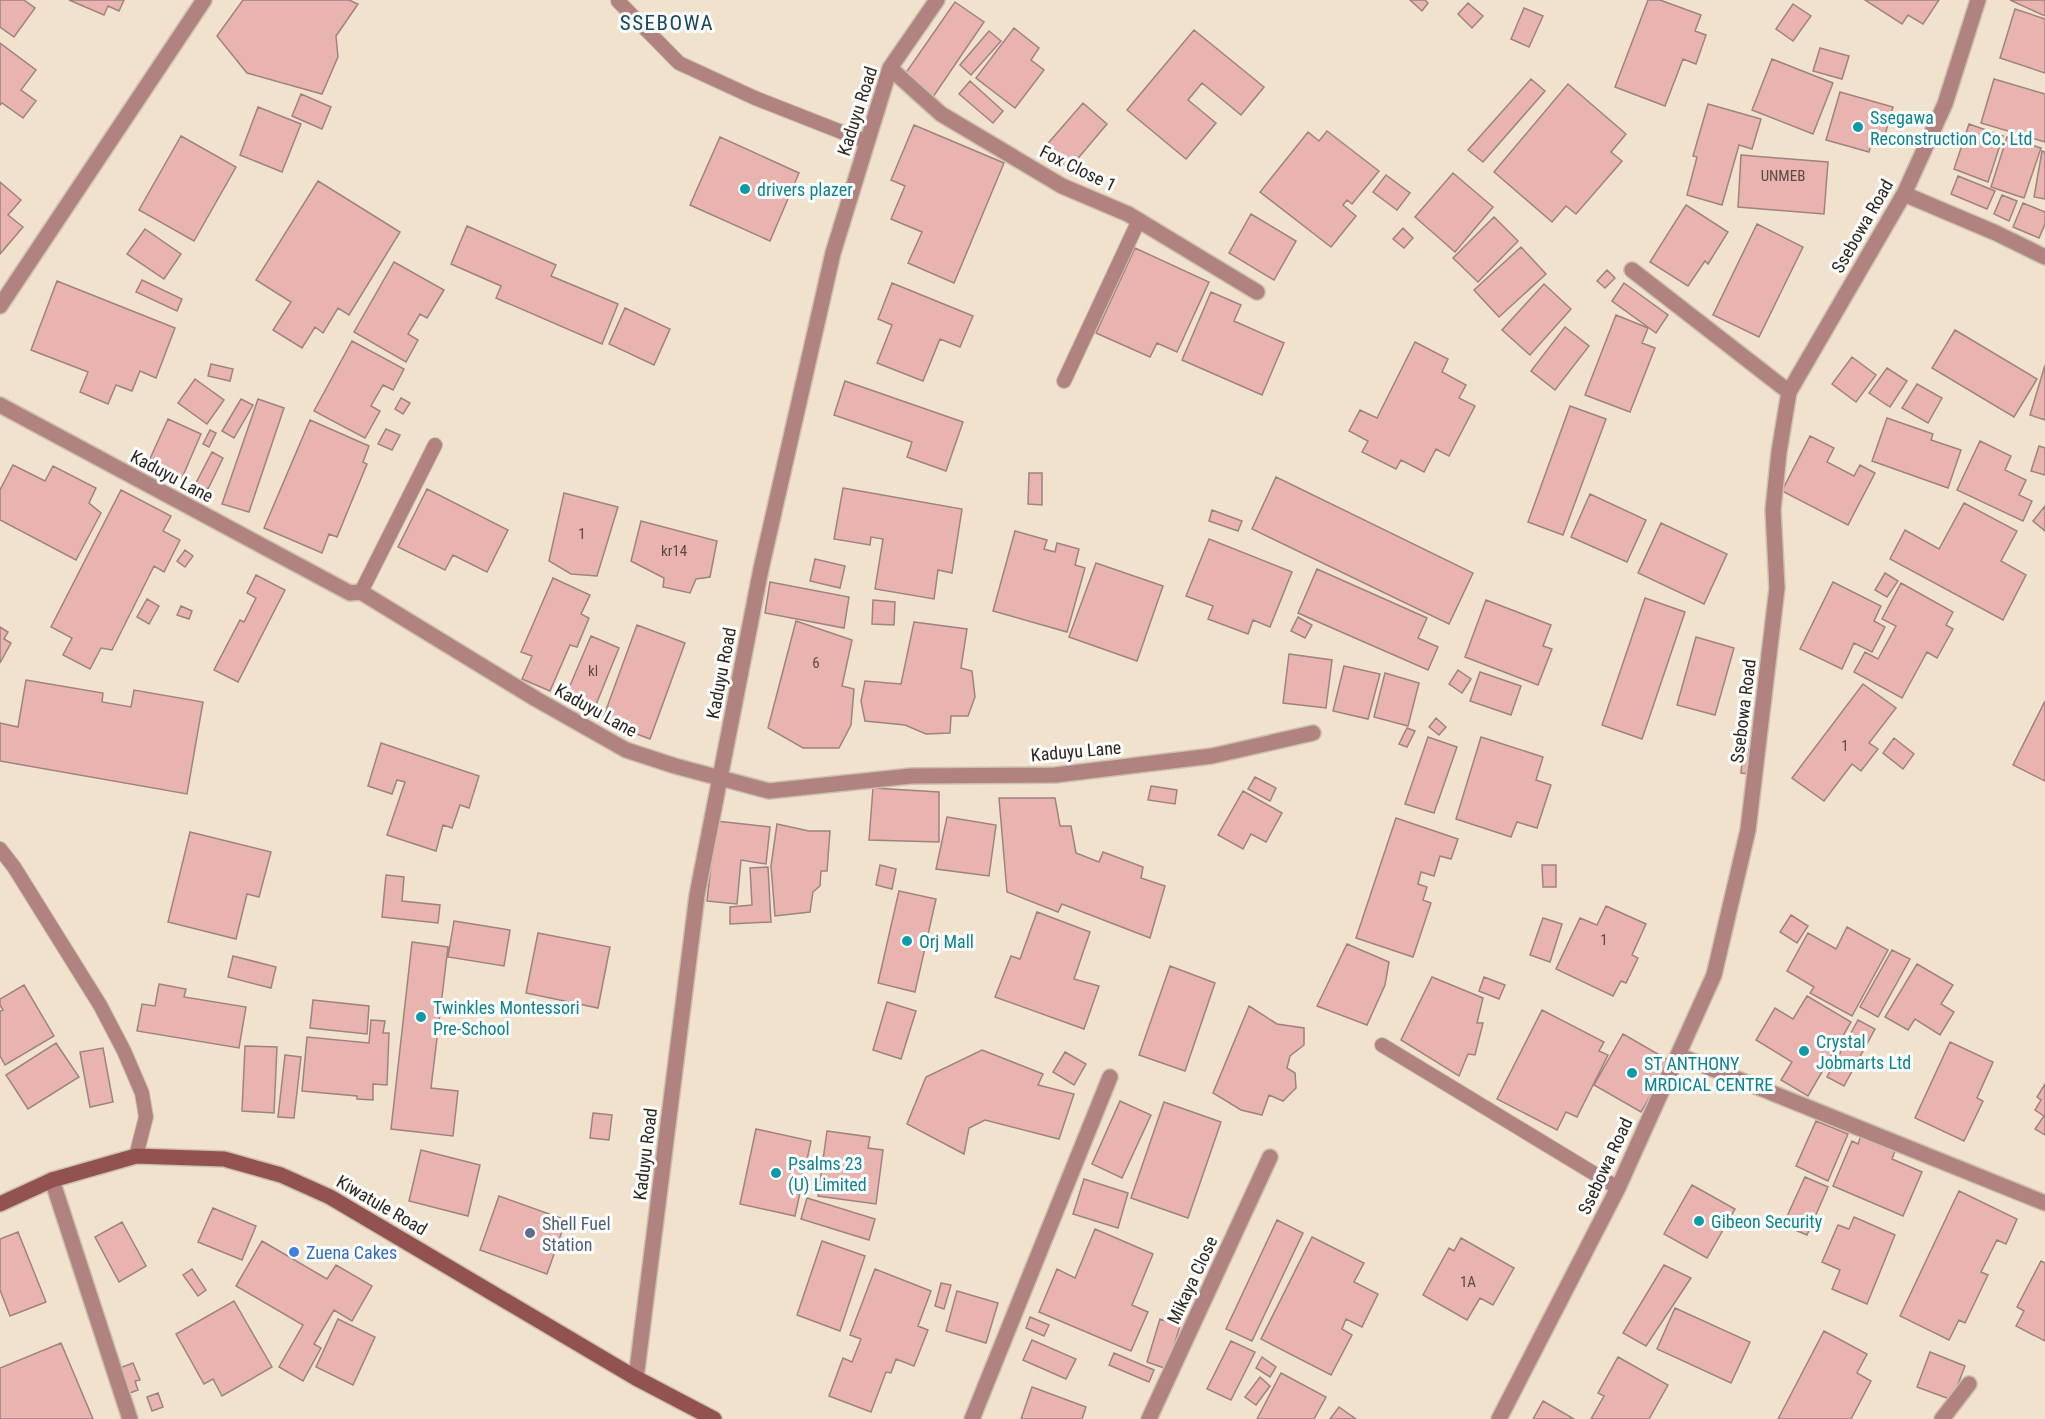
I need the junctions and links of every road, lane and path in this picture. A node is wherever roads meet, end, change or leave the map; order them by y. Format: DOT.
graph roads {
  1 [pos="204,0"];
  2 [pos="937,0"];
  3 [pos="1978,0"];
  4 [pos="618,1"];
  5 [pos="890,68"];
  6 [pos="867,142"];
  7 [pos="1904,194"];
  8 [pos="1139,220"];
  9 [pos="2045,257"];
  10 [pos="1632,270"];
  11 [pos="1257,292"];
  12 [pos="0,306"];
  13 [pos="1064,381"];
  14 [pos="1789,392"];
  15 [pos="0,405"];
  16 [pos="435,445"];
  17 [pos="361,592"];
  18 [pos="1313,733"];
  19 [pos="721,777"];
  20 [pos="0,849"];
  21 [pos="1382,1046"];
  22 [pos="1678,1055"];
  23 [pos="1110,1077"];
  24 [pos="136,1156"];
  25 [pos="1270,1157"];
  26 [pos="52,1180"];
  27 [pos="1618,1188"];
  28 [pos="2045,1203"];
  29 [pos="0,1204"];
  30 [pos="636,1378"];
  31 [pos="1969,1384"];
  32 [pos="130,1419"];
  33 [pos="714,1419"];
  34 [pos="972,1419"];
  35 [pos="1149,1419"];
  36 [pos="1499,1419"];
  37 [pos="1942,1419"];
  1 -- 12 [label="street"];
  2 -- 5 [label="street, Kaduyu Road"];
  3 -- 7 [label="street, Ssebowa Road"];
  4 -- 6 [label="lane"];
  5 -- 6 [label="street, Kaduyu Road"];
  5 -- 8 [label="street, Fox Close 1"];
  6 -- 19 [label="street, Kaduyu Road"];
  7 -- 9 [label="street"];
  7 -- 14 [label="street, Ssebowa Road"];
  8 -- 11 [label="street, Fox Close 1"];
  8 -- 13 [label="lane"];
  10 -- 14 [label="street"];
  14 -- 22 [label="street, Ssebowa Road"];
  15 -- 17 [label="street, Kaduyu Lane"];
  16 -- 17 [label="lane"];
  17 -- 19 [label="street, Kaduyu Lane"];
  18 -- 19 [label="street, Kaduyu Lane"];
  19 -- 30 [label="street, Kaduyu Road"];
  20 -- 24 [label="lane"];
  21 -- 27 [label="lane"];
  22 -- 27 [label="street, Ssebowa Road"];
  22 -- 28 [label="street"];
  23 -- 34 [label="street"];
  24 -- 26 [label="main road, Kiwatule Road"];
  24 -- 30 [label="main road, Kiwatule Road"];
  25 -- 35 [label="street, Mikaya Close"];
  26 -- 29 [label="main road, Kiwatule Road"];
  26 -- 32 [label="street"];
  27 -- 36 [label="street, Ssebowa Road"];
  30 -- 33 [label="main road, Kiwatule Road"];
  31 -- 37 [label="street"];
}
